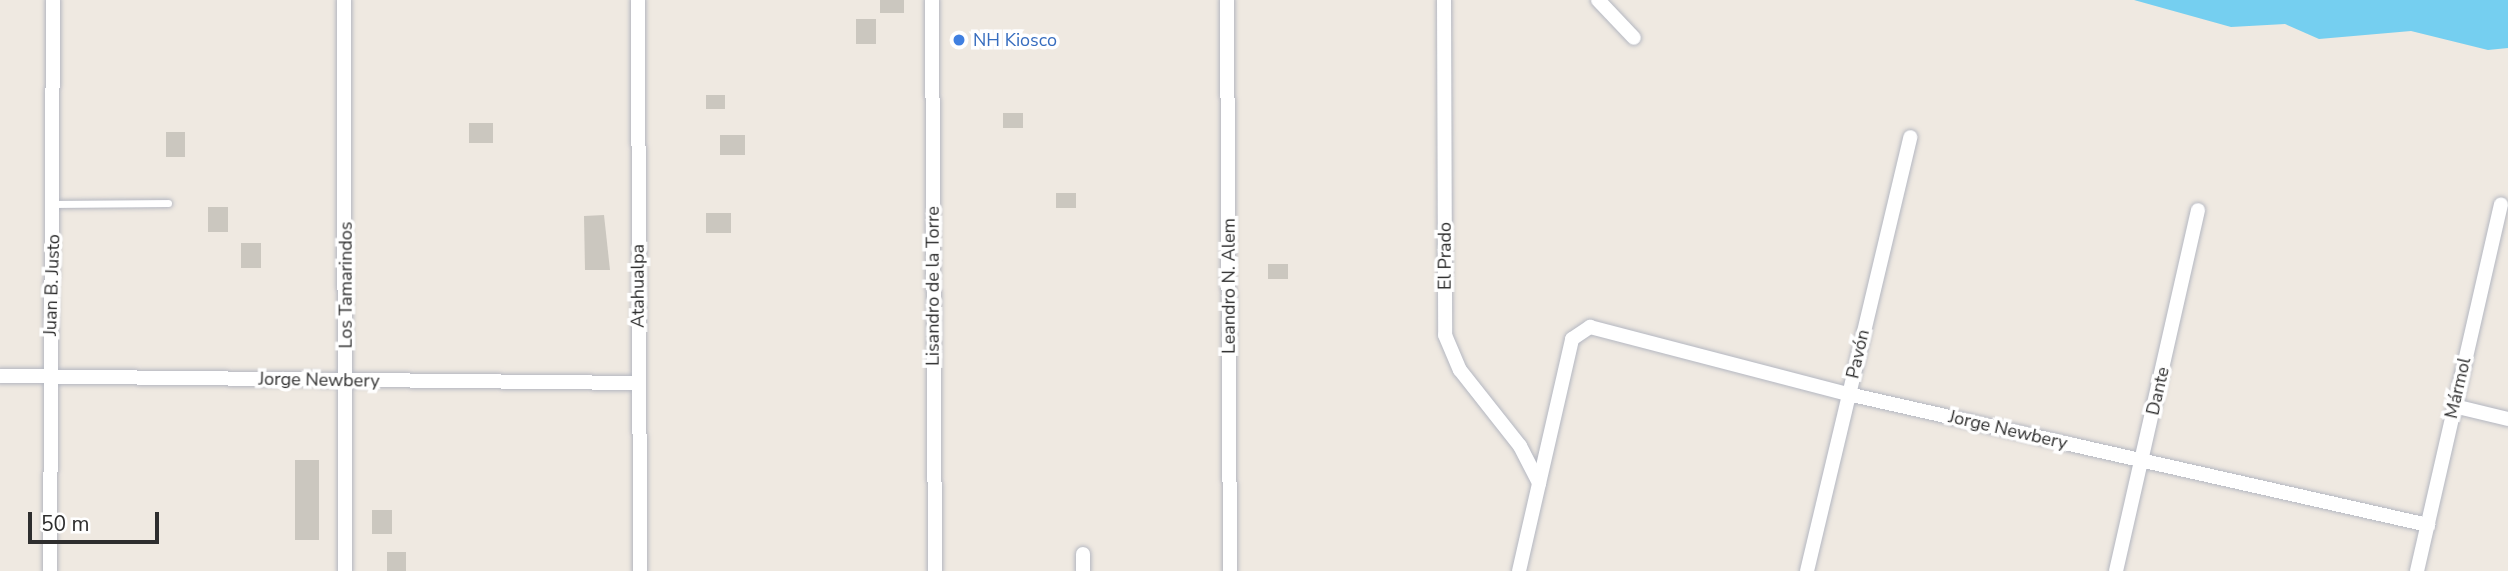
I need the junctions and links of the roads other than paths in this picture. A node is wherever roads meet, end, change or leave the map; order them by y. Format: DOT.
graph roads {
  1 [pos="53,0"];
  2 [pos="344,0"];
  3 [pos="638,0"];
  4 [pos="932,0"];
  5 [pos="1227,0"];
  6 [pos="1444,0"];
  7 [pos="1598,0"];
  8 [pos="1634,38"];
  9 [pos="1910,137"];
  10 [pos="168,202"];
  11 [pos="55,204"];
  12 [pos="2501,205"];
  13 [pos="2199,210"];
  14 [pos="0,376"];
  15 [pos="50,376"];
  16 [pos="347,380"];
  17 [pos="638,383"];
  18 [pos="1848,394"];
  19 [pos="2454,406"];
  20 [pos="2508,419"];
  21 [pos="1548,444"];
  22 [pos="1520,446"];
  23 [pos="2143,461"];
  24 [pos="1539,483"];
  25 [pos="2428,525"];
  26 [pos="1083,554"];
  27 [pos="50,571"];
  28 [pos="345,571"];
  29 [pos="640,571"];
  30 [pos="935,571"];
  31 [pos="1083,571"];
  32 [pos="1230,571"];
  33 [pos="1519,571"];
  34 [pos="1807,571"];
  35 [pos="2116,571"];
  36 [pos="2417,571"];
  1 -- 11 [label="street, Juan B. Justo"];
  2 -- 16 [label="street, Los Tamarindos"];
  3 -- 17 [label="street, Atahualpa"];
  4 -- 30 [label="street, Lisandro de la Torre"];
  5 -- 32 [label="street, Leandro N. Alem"];
  6 -- 22 [label="street, El Prado"];
  7 -- 8 [label="street"];
  9 -- 18 [label="street, Pavón"];
  10 -- 11 [label="lane"];
  11 -- 15 [label="street, Juan B. Justo"];
  12 -- 19 [label="street, Mármol"];
  13 -- 23 [label="street, Dante"];
  14 -- 15 [label="street, Jorge Newbery"];
  15 -- 16 [label="street, Jorge Newbery"];
  15 -- 27 [label="street, Juan B. Justo"];
  16 -- 17 [label="street, Jorge Newbery"];
  16 -- 28 [label="street, Los Tamarindos"];
  17 -- 29 [label="street, Atahualpa"];
  18 -- 21 [label="street, Jorge Newbery"];
  18 -- 23 [label="street, Jorge Newbery"];
  18 -- 34 [label="street, Pavón"];
  19 -- 20 [label="street"];
  19 -- 25 [label="street, Mármol"];
  21 -- 22 [label="street"];
  21 -- 24 [label="street"];
  22 -- 24 [label="street, El Prado"];
  23 -- 25 [label="street, Jorge Newbery"];
  23 -- 35 [label="street, Dante"];
  24 -- 33 [label="street"];
  25 -- 36 [label="street, Mármol"];
  26 -- 31 [label="street"];
}
